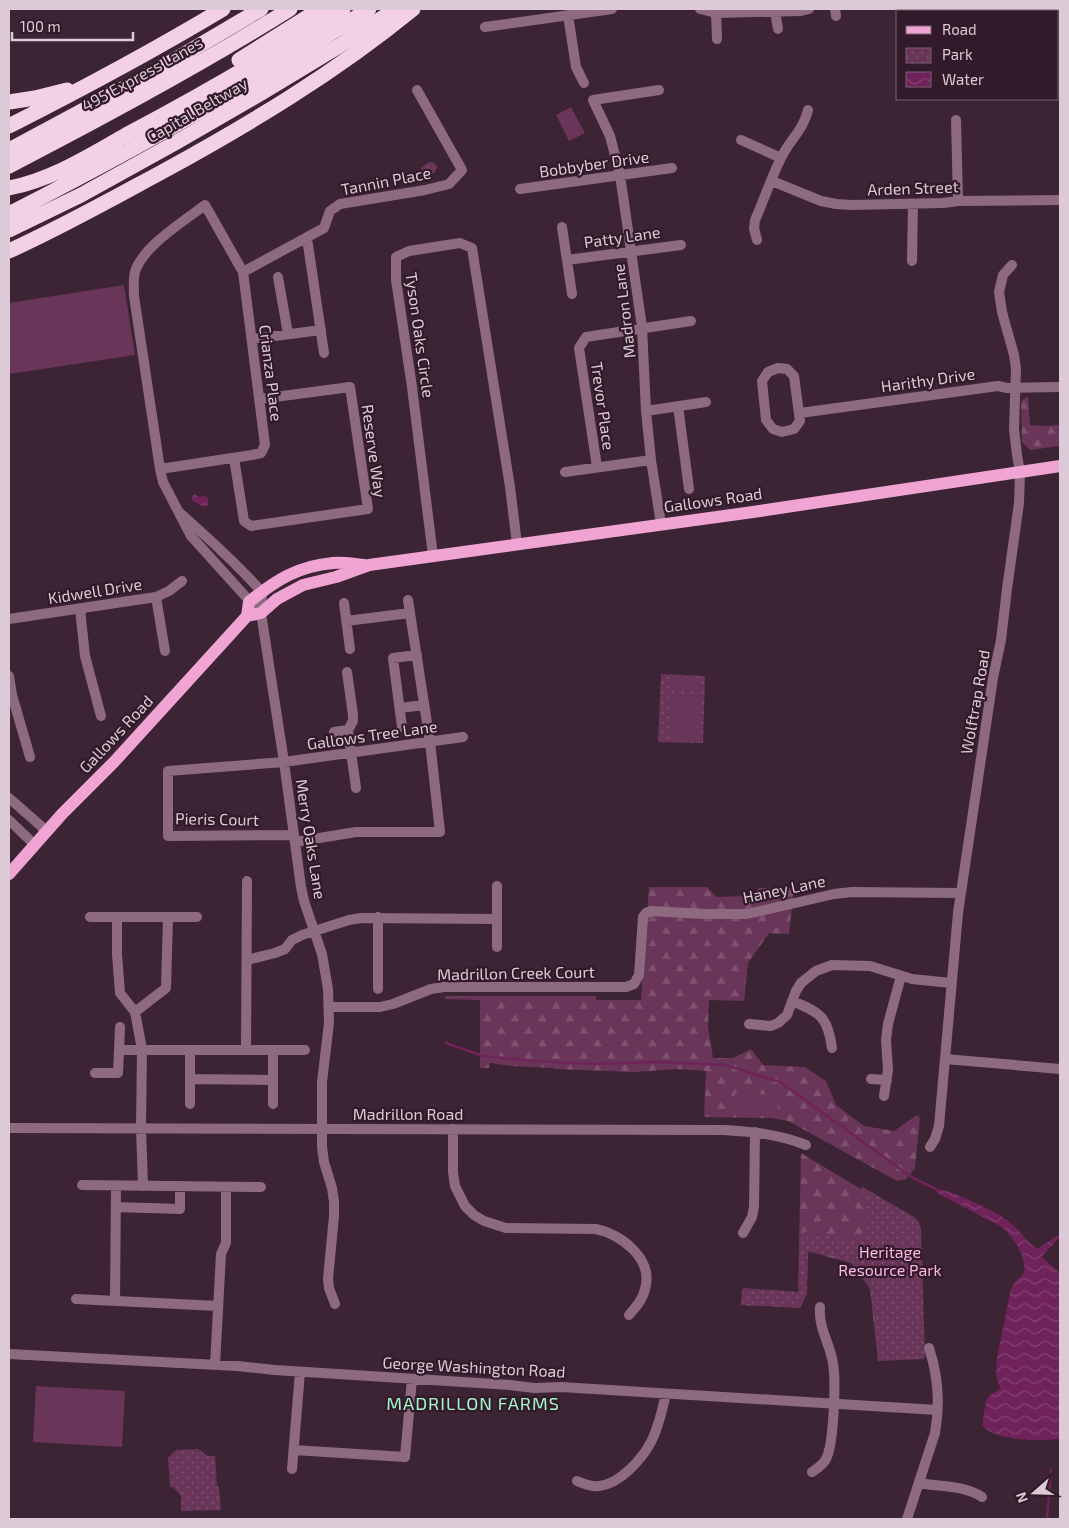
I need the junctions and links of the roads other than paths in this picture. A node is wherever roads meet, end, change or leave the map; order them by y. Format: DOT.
graph roads {
  1 [pos="223,9"];
  2 [pos="261,9"];
  3 [pos="290,9"];
  4 [pos="320,9"];
  5 [pos="343,9"];
  6 [pos="369,9"];
  7 [pos="396,9"];
  8 [pos="413,9"];
  9 [pos="612,9"];
  10 [pos="700,9"];
  11 [pos="809,9"];
  12 [pos="759,10"];
  13 [pos="775,12"];
  14 [pos="716,13"];
  15 [pos="568,15"];
  16 [pos="485,27"];
  17 [pos="778,28"];
  18 [pos="717,39"];
  19 [pos="93,83"];
  20 [pos="584,83"];
  21 [pos="417,90"];
  22 [pos="659,90"];
  23 [pos="9,102"];
  24 [pos="808,110"];
  25 [pos="956,120"];
  26 [pos="9,126"];
  27 [pos="741,140"];
  28 [pos="9,150"];
  29 [pos="781,158"];
  30 [pos="63,164"];
  31 [pos="9,166"];
  32 [pos="672,168"];
  33 [pos="620,175"];
  34 [pos="9,178"];
  35 [pos="772,181"];
  36 [pos="9,188"];
  37 [pos="520,189"];
  38 [pos="1060,200"];
  39 [pos="958,201"];
  40 [pos="913,204"];
  41 [pos="9,214"];
  42 [pos="562,227"];
  43 [pos="9,230"];
  44 [pos="307,238"];
  45 [pos="33,240"];
  46 [pos="757,240"];
  47 [pos="681,244"];
  48 [pos="9,251"];
  49 [pos="632,251"];
  50 [pos="9,258"];
  51 [pos="567,260"];
  52 [pos="912,261"];
  53 [pos="1012,265"];
  54 [pos="243,272"];
  55 [pos="278,277"];
  56 [pos="572,294"];
  57 [pos="691,321"];
  58 [pos="642,327"];
  59 [pos="321,330"];
  60 [pos="288,334"];
  61 [pos="252,340"];
  62 [pos="324,353"];
  63 [pos="1060,387"];
  64 [pos="1016,388"];
  65 [pos="260,399"];
  66 [pos="706,402"];
  67 [pos="678,406"];
  68 [pos="646,411"];
  69 [pos="800,413"];
  70 [pos="234,458"];
  71 [pos="651,460"];
  72 [pos="1060,466"];
  73 [pos="597,467"];
  74 [pos="160,469"];
  75 [pos="565,472"];
  76 [pos="1020,472"];
  77 [pos="688,488"];
  78 [pos="179,512"];
  79 [pos="661,524"];
  80 [pos="517,544"];
  81 [pos="433,556"];
  82 [pos="369,565"];
  83 [pos="182,581"];
  84 [pos="262,592"];
  85 [pos="156,597"];
  86 [pos="408,600"];
  87 [pos="249,602"];
  88 [pos="344,603"];
  89 [pos="80,609"];
  90 [pos="261,613"];
  91 [pos="410,613"];
  92 [pos="247,616"];
  93 [pos="9,619"];
  94 [pos="346,621"];
  95 [pos="350,649"];
  96 [pos="165,652"];
  97 [pos="417,655"];
  98 [pos="347,672"];
  99 [pos="9,676"];
  100 [pos="424,705"];
  101 [pos="400,708"];
  102 [pos="101,716"];
  103 [pos="402,727"];
  104 [pos="348,730"];
  105 [pos="334,732"];
  106 [pos="463,737"];
  107 [pos="430,742"];
  108 [pos="351,753"];
  109 [pos="30,757"];
  110 [pos="284,762"];
  111 [pos="356,788"];
  112 [pos="9,798"];
  113 [pos="9,820"];
  114 [pos="45,833"];
  115 [pos="295,839"];
  116 [pos="34,845"];
  117 [pos="9,874"];
  118 [pos="247,881"];
  119 [pos="497,886"];
  120 [pos="960,893"];
  121 [pos="90,917"];
  122 [pos="117,917"];
  123 [pos="168,917"];
  124 [pos="197,917"];
  125 [pos="378,917"];
  126 [pos="497,919"];
  127 [pos="315,931"];
  128 [pos="497,947"];
  129 [pos="247,960"];
  130 [pos="901,976"];
  131 [pos="951,983"];
  132 [pos="616,988"];
  133 [pos="378,989"];
  134 [pos="792,1001"];
  135 [pos="329,1007"];
  136 [pos="134,1012"];
  137 [pos="749,1024"];
  138 [pos="120,1027"];
  139 [pos="832,1048"];
  140 [pos="142,1049"];
  141 [pos="119,1050"];
  142 [pos="190,1050"];
  143 [pos="246,1050"];
  144 [pos="274,1050"];
  145 [pos="305,1050"];
  146 [pos="945,1059"];
  147 [pos="1060,1069"];
  148 [pos="95,1073"];
  149 [pos="190,1079"];
  150 [pos="871,1079"];
  151 [pos="273,1080"];
  152 [pos="887,1080"];
  153 [pos="884,1096"];
  154 [pos="190,1104"];
  155 [pos="273,1104"];
  156 [pos="9,1128"];
  157 [pos="141,1128"];
  158 [pos="322,1128"];
  159 [pos="453,1129"];
  160 [pos="755,1132"];
  161 [pos="806,1145"];
  162 [pos="930,1147"];
  163 [pos="82,1185"];
  164 [pos="116,1186"];
  165 [pos="143,1186"];
  166 [pos="180,1186"];
  167 [pos="226,1187"];
  168 [pos="261,1187"];
  169 [pos="116,1207"];
  170 [pos="742,1233"];
  171 [pos="76,1299"];
  172 [pos="116,1301"];
  173 [pos="335,1304"];
  174 [pos="218,1306"];
  175 [pos="820,1307"];
  176 [pos="629,1315"];
  177 [pos="929,1348"];
  178 [pos="9,1354"];
  179 [pos="215,1365"];
  180 [pos="300,1372"];
  181 [pos="412,1379"];
  182 [pos="666,1394"];
  183 [pos="834,1404"];
  184 [pos="937,1410"];
  185 [pos="294,1450"];
  186 [pos="292,1469"];
  187 [pos="812,1472"];
  188 [pos="577,1481"];
  189 [pos="919,1483"];
  190 [pos="982,1497"];
  191 [pos="907,1519"];
  1 -- 19 [label="highway"];
  2 -- 28 [label="highway"];
  3 -- 31 [label="highway, 495 Express Lanes"];
  4 -- 30 [label="highway"];
  5 -- 30 [label="highway"];
  6 -- 41 [label="highway"];
  7 -- 43 [label="highway, Capital Beltway"];
  8 -- 45 [label="highway"];
  9 -- 15 [label="street"];
  10 -- 14 [label="street"];
  11 -- 13 [label="street"];
  12 -- 13 [label="street"];
  12 -- 14 [label="street"];
  13 -- 17 [label="street"];
  14 -- 18 [label="street"];
  15 -- 16 [label="street"];
  15 -- 20 [label="street"];
  19 -- 23 [label="highway"];
  19 -- 26 [label="highway"];
  21 -- 44 [label="street, Tannin Place"];
  22 -- 33 [label="street, Madron Lane"];
  24 -- 29 [label="street"];
  25 -- 39 [label="street"];
  27 -- 29 [label="street"];
  29 -- 35 [label="street"];
  30 -- 34 [label="highway"];
  30 -- 36 [label="highway"];
  32 -- 33 [label="street, Bobbyber Drive"];
  33 -- 37 [label="street, Bobbyber Drive"];
  33 -- 49 [label="street, Madron Lane"];
  35 -- 40 [label="street, Arden Street"];
  35 -- 46 [label="street"];
  38 -- 39 [label="street, Arden Street"];
  39 -- 40 [label="street, Arden Street"];
  40 -- 52 [label="street"];
  42 -- 51 [label="street"];
  44 -- 54 [label="street, Tannin Place"];
  44 -- 59 [label="street"];
  45 -- 48 [label="highway"];
  45 -- 50 [label="highway"];
  47 -- 49 [label="street, Patty Lane"];
  49 -- 51 [label="street, Patty Lane"];
  49 -- 58 [label="street, Madron Lane"];
  51 -- 56 [label="street"];
  53 -- 64 [label="street, Wolftrap Road"];
  54 -- 61 [label="street, Crianza Place"];
  54 -- 74 [label="street, Crianza Place"];
  55 -- 60 [label="street"];
  57 -- 58 [label="street, Trevor Place"];
  58 -- 68 [label="street, Madron Lane"];
  58 -- 73 [label="street, Trevor Place"];
  59 -- 60 [label="street"];
  59 -- 62 [label="street"];
  60 -- 61 [label="street"];
  61 -- 65 [label="street, Crianza Place"];
  63 -- 64 [label="street, Harithy Drive"];
  64 -- 69 [label="street, Harithy Drive"];
  64 -- 76 [label="street, Wolftrap Road"];
  65 -- 70 [label="street, Crianza Place"];
  65 -- 70 [label="street, Reserve Way"];
  66 -- 67 [label="street"];
  67 -- 68 [label="street"];
  67 -- 77 [label="street"];
  68 -- 71 [label="street, Madron Lane"];
  69 -- 69 [label="street"];
  70 -- 74 [label="street, Crianza Place"];
  71 -- 73 [label="street"];
  71 -- 79 [label="street, Madron Lane"];
  72 -- 76 [label="main road, Gallows Road"];
  73 -- 75 [label="street"];
  74 -- 78 [label="street"];
  76 -- 79 [label="main road, Gallows Road"];
  76 -- 120 [label="street, Wolftrap Road"];
  78 -- 84 [label="street"];
  78 -- 87 [label="street"];
  79 -- 80 [label="main road, Gallows Road"];
  80 -- 81 [label="main road, Gallows Road"];
  80 -- 81 [label="street, Tyson Oaks Circle"];
  81 -- 82 [label="main road, Gallows Road"];
  82 -- 84 [label="main road, Gallows Road"];
  82 -- 90 [label="main road, Gallows Road"];
  83 -- 85 [label="street, Kidwell Drive"];
  84 -- 87 [label="main road, Gallows Road"];
  84 -- 90 [label="street, Merry Oaks Lane"];
  85 -- 89 [label="street, Kidwell Drive"];
  85 -- 96 [label="street"];
  86 -- 91 [label="street"];
  87 -- 90 [label="street"];
  87 -- 92 [label="main road"];
  88 -- 94 [label="street"];
  89 -- 93 [label="street, Kidwell Drive"];
  89 -- 102 [label="street"];
  90 -- 92 [label="main road, Gallows Road"];
  90 -- 110 [label="street, Merry Oaks Lane"];
  91 -- 94 [label="street"];
  91 -- 97 [label="street"];
  92 -- 114 [label="main road, Gallows Road"];
  94 -- 95 [label="street"];
  97 -- 100 [label="street"];
  97 -- 101 [label="street"];
  98 -- 104 [label="street"];
  99 -- 109 [label="street"];
  100 -- 101 [label="street"];
  100 -- 107 [label="street"];
  101 -- 103 [label="street"];
  104 -- 105 [label="street"];
  104 -- 108 [label="street"];
  106 -- 107 [label="street, Gallows Tree Lane"];
  107 -- 108 [label="street, Gallows Tree Lane"];
  107 -- 115 [label="street"];
  108 -- 110 [label="street, Gallows Tree Lane"];
  108 -- 111 [label="street"];
  110 -- 115 [label="street, Merry Oaks Lane"];
  110 -- 115 [label="street, Pieris Court"];
  112 -- 114 [label="street"];
  113 -- 116 [label="street"];
  114 -- 116 [label="main road, Gallows Road"];
  115 -- 127 [label="street, Merry Oaks Lane"];
  116 -- 117 [label="main road, Gallows Road"];
  118 -- 129 [label="street"];
  119 -- 126 [label="street"];
  120 -- 131 [label="street, Wolftrap Road"];
  120 -- 132 [label="street, Haney Lane"];
  121 -- 122 [label="street"];
  122 -- 123 [label="street"];
  122 -- 136 [label="street"];
  123 -- 124 [label="street"];
  123 -- 136 [label="street"];
  125 -- 126 [label="street"];
  125 -- 127 [label="street"];
  125 -- 133 [label="street"];
  126 -- 128 [label="street"];
  127 -- 129 [label="street"];
  127 -- 135 [label="street, Merry Oaks Lane"];
  129 -- 143 [label="street"];
  130 -- 131 [label="street"];
  130 -- 134 [label="street"];
  130 -- 152 [label="street"];
  131 -- 146 [label="street, Wolftrap Road"];
  132 -- 135 [label="street, Madrillon Creek Court"];
  134 -- 137 [label="street"];
  134 -- 139 [label="street"];
  135 -- 158 [label="street, Merry Oaks Lane"];
  136 -- 140 [label="street"];
  138 -- 141 [label="street"];
  140 -- 141 [label="street"];
  140 -- 142 [label="street"];
  140 -- 157 [label="street"];
  141 -- 148 [label="street"];
  142 -- 143 [label="street"];
  142 -- 149 [label="street"];
  143 -- 144 [label="street"];
  144 -- 145 [label="street"];
  144 -- 151 [label="street"];
  146 -- 147 [label="street"];
  146 -- 162 [label="street, Wolftrap Road"];
  149 -- 151 [label="street"];
  149 -- 154 [label="street"];
  150 -- 152 [label="street"];
  151 -- 155 [label="street"];
  152 -- 153 [label="street"];
  156 -- 157 [label="street, Madrillon Road"];
  157 -- 158 [label="street, Madrillon Road"];
  157 -- 165 [label="street"];
  158 -- 159 [label="street, Madrillon Road"];
  158 -- 173 [label="street, Merry Oaks Lane"];
  159 -- 160 [label="street, Madrillon Road"];
  159 -- 176 [label="street"];
  160 -- 161 [label="street, Madrillon Road"];
  160 -- 170 [label="street"];
  163 -- 164 [label="street"];
  164 -- 165 [label="street"];
  164 -- 169 [label="street"];
  165 -- 166 [label="street"];
  166 -- 167 [label="street"];
  166 -- 169 [label="street"];
  167 -- 168 [label="street"];
  167 -- 174 [label="street"];
  169 -- 172 [label="street"];
  171 -- 172 [label="street"];
  172 -- 174 [label="street"];
  174 -- 179 [label="street"];
  175 -- 183 [label="street"];
  177 -- 184 [label="street"];
  178 -- 179 [label="street, George Washington Road"];
  179 -- 180 [label="street, George Washington Road"];
  180 -- 181 [label="street, George Washington Road"];
  180 -- 185 [label="street"];
  181 -- 182 [label="street, George Washington Road"];
  181 -- 185 [label="street"];
  182 -- 183 [label="street, George Washington Road"];
  182 -- 188 [label="street"];
  183 -- 184 [label="street, George Washington Road"];
  183 -- 187 [label="street"];
  184 -- 189 [label="street"];
  185 -- 186 [label="street"];
  189 -- 190 [label="street"];
  189 -- 191 [label="street"];
}
